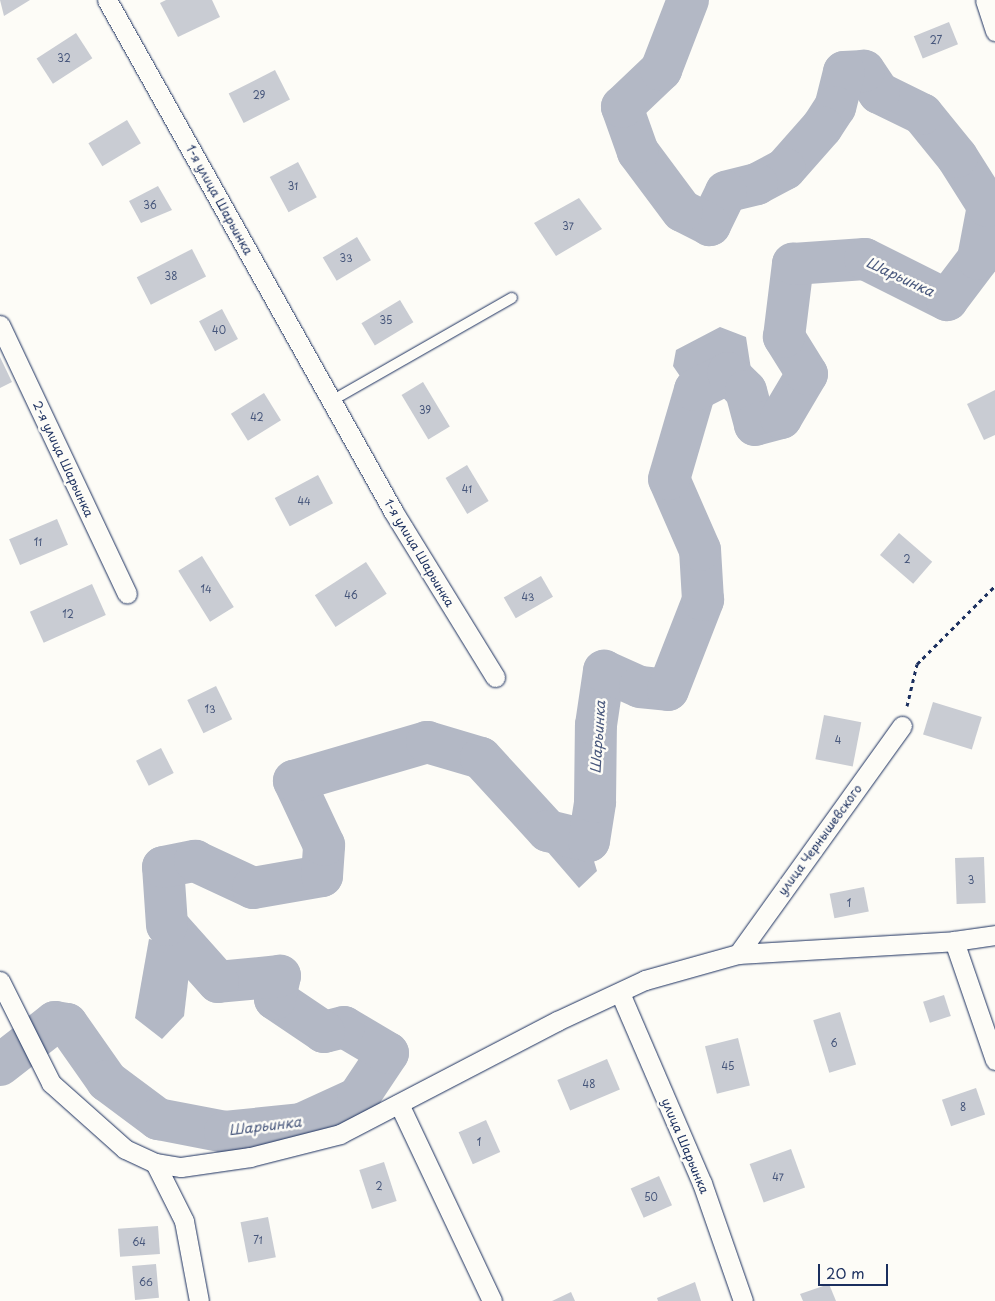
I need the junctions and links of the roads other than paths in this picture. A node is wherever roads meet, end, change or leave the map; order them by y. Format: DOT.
graph roads {
  1 [pos="106,0"];
  2 [pos="984,0"];
  3 [pos="995,32"];
  4 [pos="512,298"];
  5 [pos="0,325"];
  6 [pos="332,400"];
  7 [pos="128,594"];
  8 [pos="495,677"];
  9 [pos="902,726"];
  10 [pos="995,935"];
  11 [pos="954,941"];
  12 [pos="738,954"];
  13 [pos="0,982"];
  14 [pos="620,993"];
  15 [pos="995,1060"];
  16 [pos="399,1104"];
  17 [pos="155,1163"];
  18 [pos="199,1301"];
  19 [pos="492,1301"];
  20 [pos="743,1301"];
  1 -- 6 [label="street, 1-я улица Шарьинка"];
  2 -- 3 [label="street"];
  4 -- 6 [label="lane"];
  5 -- 7 [label="street, 2-я улица Шарьинка"];
  6 -- 8 [label="street, 1-я улица Шарьинка"];
  9 -- 12 [label="street, улица Чернышевского"];
  10 -- 11 [label="street"];
  11 -- 12 [label="street"];
  11 -- 15 [label="street"];
  12 -- 14 [label="street"];
  13 -- 17 [label="street"];
  14 -- 16 [label="street"];
  14 -- 20 [label="street, улица Шарьинка"];
  16 -- 17 [label="street"];
  16 -- 19 [label="street"];
  17 -- 18 [label="street"];
}
